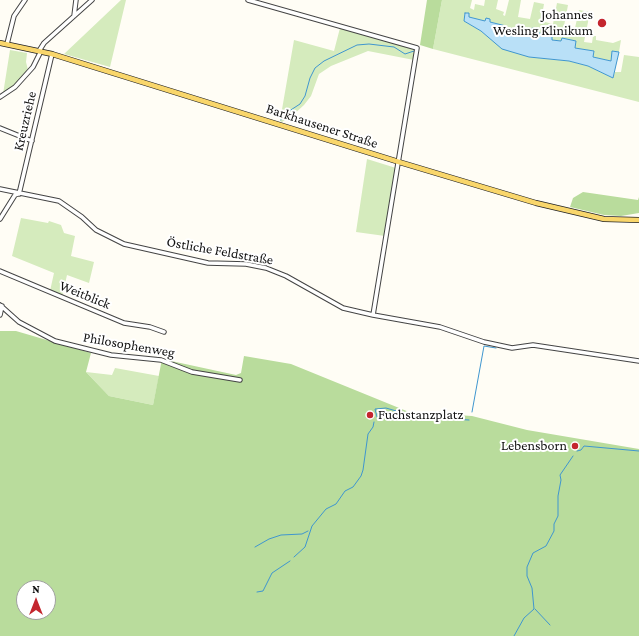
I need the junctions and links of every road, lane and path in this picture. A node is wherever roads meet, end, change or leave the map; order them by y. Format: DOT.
graph roads {
  1 [pos="25,0"];
  2 [pos="76,0"];
  3 [pos="92,0"];
  4 [pos="248,0"];
  5 [pos="254,1"];
  6 [pos="74,16"];
  7 [pos="0,43"];
  8 [pos="7,44"];
  9 [pos="40,51"];
  10 [pos="52,54"];
  11 [pos="0,97"];
  12 [pos="0,128"];
  13 [pos="32,141"];
  14 [pos="399,162"];
  15 [pos="0,189"];
  16 [pos="19,194"];
  17 [pos="0,219"];
  18 [pos="639,220"];
  19 [pos="0,271"];
  20 [pos="1,305"];
  21 [pos="0,315"];
  22 [pos="373,315"];
  23 [pos="164,332"];
  24 [pos="639,361"];
  25 [pos="240,380"];
  1 -- 8 [label="street"];
  2 -- 6 [label="street"];
  3 -- 6 [label="street"];
  4 -- 5 [label="street"];
  5 -- 14 [label="street"];
  6 -- 9 [label="street"];
  7 -- 8 [label="main road, Barkhausener Straße"];
  8 -- 9 [label="main road, Barkhausener Straße"];
  9 -- 10 [label="main road, Barkhausener Straße"];
  9 -- 11 [label="street"];
  10 -- 13 [label="street, Kreuzriehe"];
  10 -- 14 [label="main road, Barkhausener Straße"];
  12 -- 13 [label="street"];
  13 -- 16 [label="street, Kreuzriehe"];
  14 -- 18 [label="main road, Barkhausener Straße"];
  14 -- 22 [label="street"];
  15 -- 16 [label="street, Östliche Feldstraße"];
  16 -- 17 [label="street"];
  16 -- 22 [label="street, Östliche Feldstraße"];
  19 -- 23 [label="street, Weitblick"];
  20 -- 21 [label="street"];
  20 -- 25 [label="street, Philosophenweg"];
  22 -- 24 [label="street, Östliche Feldstraße"];
}
